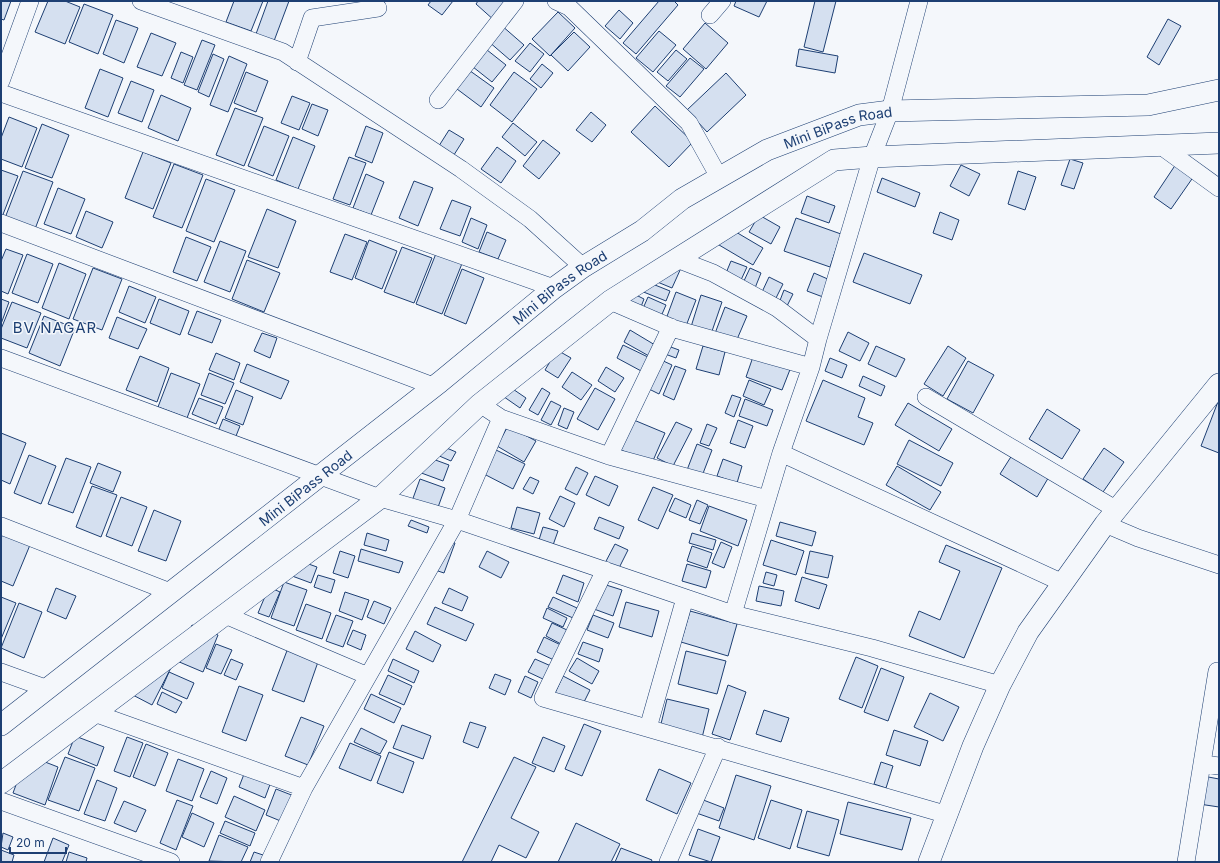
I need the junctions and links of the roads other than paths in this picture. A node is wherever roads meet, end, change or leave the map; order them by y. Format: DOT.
graph roads {
  1 [pos="30,1"];
  2 [pos="141,1"];
  3 [pos="515,1"];
  4 [pos="722,1"];
  5 [pos="919,1"];
  6 [pos="566,3"];
  7 [pos="378,8"];
  8 [pos="710,15"];
  9 [pos="297,62"];
  10 [pos="1,81"];
  11 [pos="1219,90"];
  12 [pos="1,93"];
  13 [pos="438,100"];
  14 [pos="890,111"];
  15 [pos="1219,143"];
  16 [pos="1161,146"];
  17 [pos="872,157"];
  18 [pos="719,178"];
  19 [pos="1219,188"];
  20 [pos="1,223"];
  21 [pos="677,259"];
  22 [pos="583,267"];
  23 [pos="554,288"];
  24 [pos="610,301"];
  25 [pos="671,327"];
  26 [pos="818,339"];
  27 [pos="1,358"];
  28 [pos="811,367"];
  29 [pos="433,386"];
  30 [pos="1218,386"];
  31 [pos="926,397"];
  32 [pos="480,404"];
  33 [pos="501,418"];
  34 [pos="781,453"];
  35 [pos="609,456"];
  36 [pos="321,476"];
  37 [pos="380,498"];
  38 [pos="767,499"];
  39 [pos="1111,517"];
  40 [pos="457,520"];
  41 [pos="1,526"];
  42 [pos="1219,565"];
  43 [pos="605,570"];
  44 [pos="1063,583"];
  45 [pos="170,592"];
  46 [pos="685,598"];
  47 [pos="733,614"];
  48 [pos="225,615"];
  49 [pos="1216,671"];
  50 [pos="1,672"];
  51 [pos="368,676"];
  52 [pos="1000,685"];
  53 [pos="48,689"];
  54 [pos="94,713"];
  55 [pos="1,725"];
  56 [pos="648,728"];
  57 [pos="718,747"];
  58 [pos="1211,765"];
  59 [pos="1,783"];
  60 [pos="304,788"];
  61 [pos="1,801"];
  62 [pos="948,814"];
  63 [pos="171,862"];
  64 [pos="269,862"];
  65 [pos="668,862"];
  66 [pos="929,862"];
  67 [pos="1186,862"];
  1 -- 10 [label="street"];
  2 -- 9 [label="street"];
  3 -- 13 [label="street"];
  4 -- 8 [label="street"];
  5 -- 14 [label="street"];
  6 -- 18 [label="street"];
  7 -- 9 [label="street"];
  9 -- 22 [label="street"];
  11 -- 14 [label="street, Mini BiPass Road"];
  12 -- 23 [label="street"];
  14 -- 17 [label="street"];
  14 -- 18 [label="street, Mini BiPass Road"];
  15 -- 16 [label="street"];
  16 -- 17 [label="street"];
  16 -- 19 [label="street"];
  17 -- 21 [label="street"];
  17 -- 26 [label="street"];
  18 -- 22 [label="street, Mini BiPass Road"];
  20 -- 29 [label="street"];
  21 -- 24 [label="street"];
  21 -- 26 [label="street"];
  22 -- 23 [label="street, Mini BiPass Road"];
  23 -- 29 [label="street, Mini BiPass Road"];
  24 -- 25 [label="street"];
  24 -- 32 [label="street"];
  25 -- 28 [label="street"];
  25 -- 35 [label="street"];
  26 -- 28 [label="street"];
  27 -- 36 [label="street"];
  28 -- 34 [label="street"];
  29 -- 36 [label="street, Mini BiPass Road"];
  30 -- 39 [label="street"];
  31 -- 39 [label="street"];
  32 -- 33 [label="street"];
  32 -- 37 [label="street"];
  33 -- 35 [label="street"];
  33 -- 40 [label="street"];
  34 -- 38 [label="street"];
  34 -- 44 [label="street"];
  35 -- 38 [label="street"];
  36 -- 37 [label="street"];
  36 -- 45 [label="street, Mini BiPass Road"];
  37 -- 40 [label="street"];
  37 -- 48 [label="street"];
  38 -- 47 [label="street"];
  39 -- 42 [label="street"];
  39 -- 44 [label="street"];
  40 -- 43 [label="street"];
  40 -- 51 [label="street"];
  41 -- 45 [label="street"];
  43 -- 46 [label="street"];
  43 -- 56 [label="street"];
  44 -- 52 [label="street"];
  45 -- 53 [label="street, Mini BiPass Road"];
  46 -- 47 [label="street"];
  46 -- 56 [label="street"];
  47 -- 52 [label="street"];
  48 -- 51 [label="street"];
  48 -- 54 [label="street"];
  49 -- 58 [label="street"];
  50 -- 53 [label="street"];
  51 -- 60 [label="street"];
  52 -- 62 [label="street"];
  53 -- 55 [label="street, Mini BiPass Road"];
  54 -- 59 [label="street"];
  54 -- 60 [label="street"];
  56 -- 57 [label="street"];
  57 -- 62 [label="street"];
  57 -- 65 [label="street"];
  58 -- 67 [label="street"];
  60 -- 64 [label="street"];
  61 -- 63 [label="street"];
  62 -- 66 [label="street"];
}
